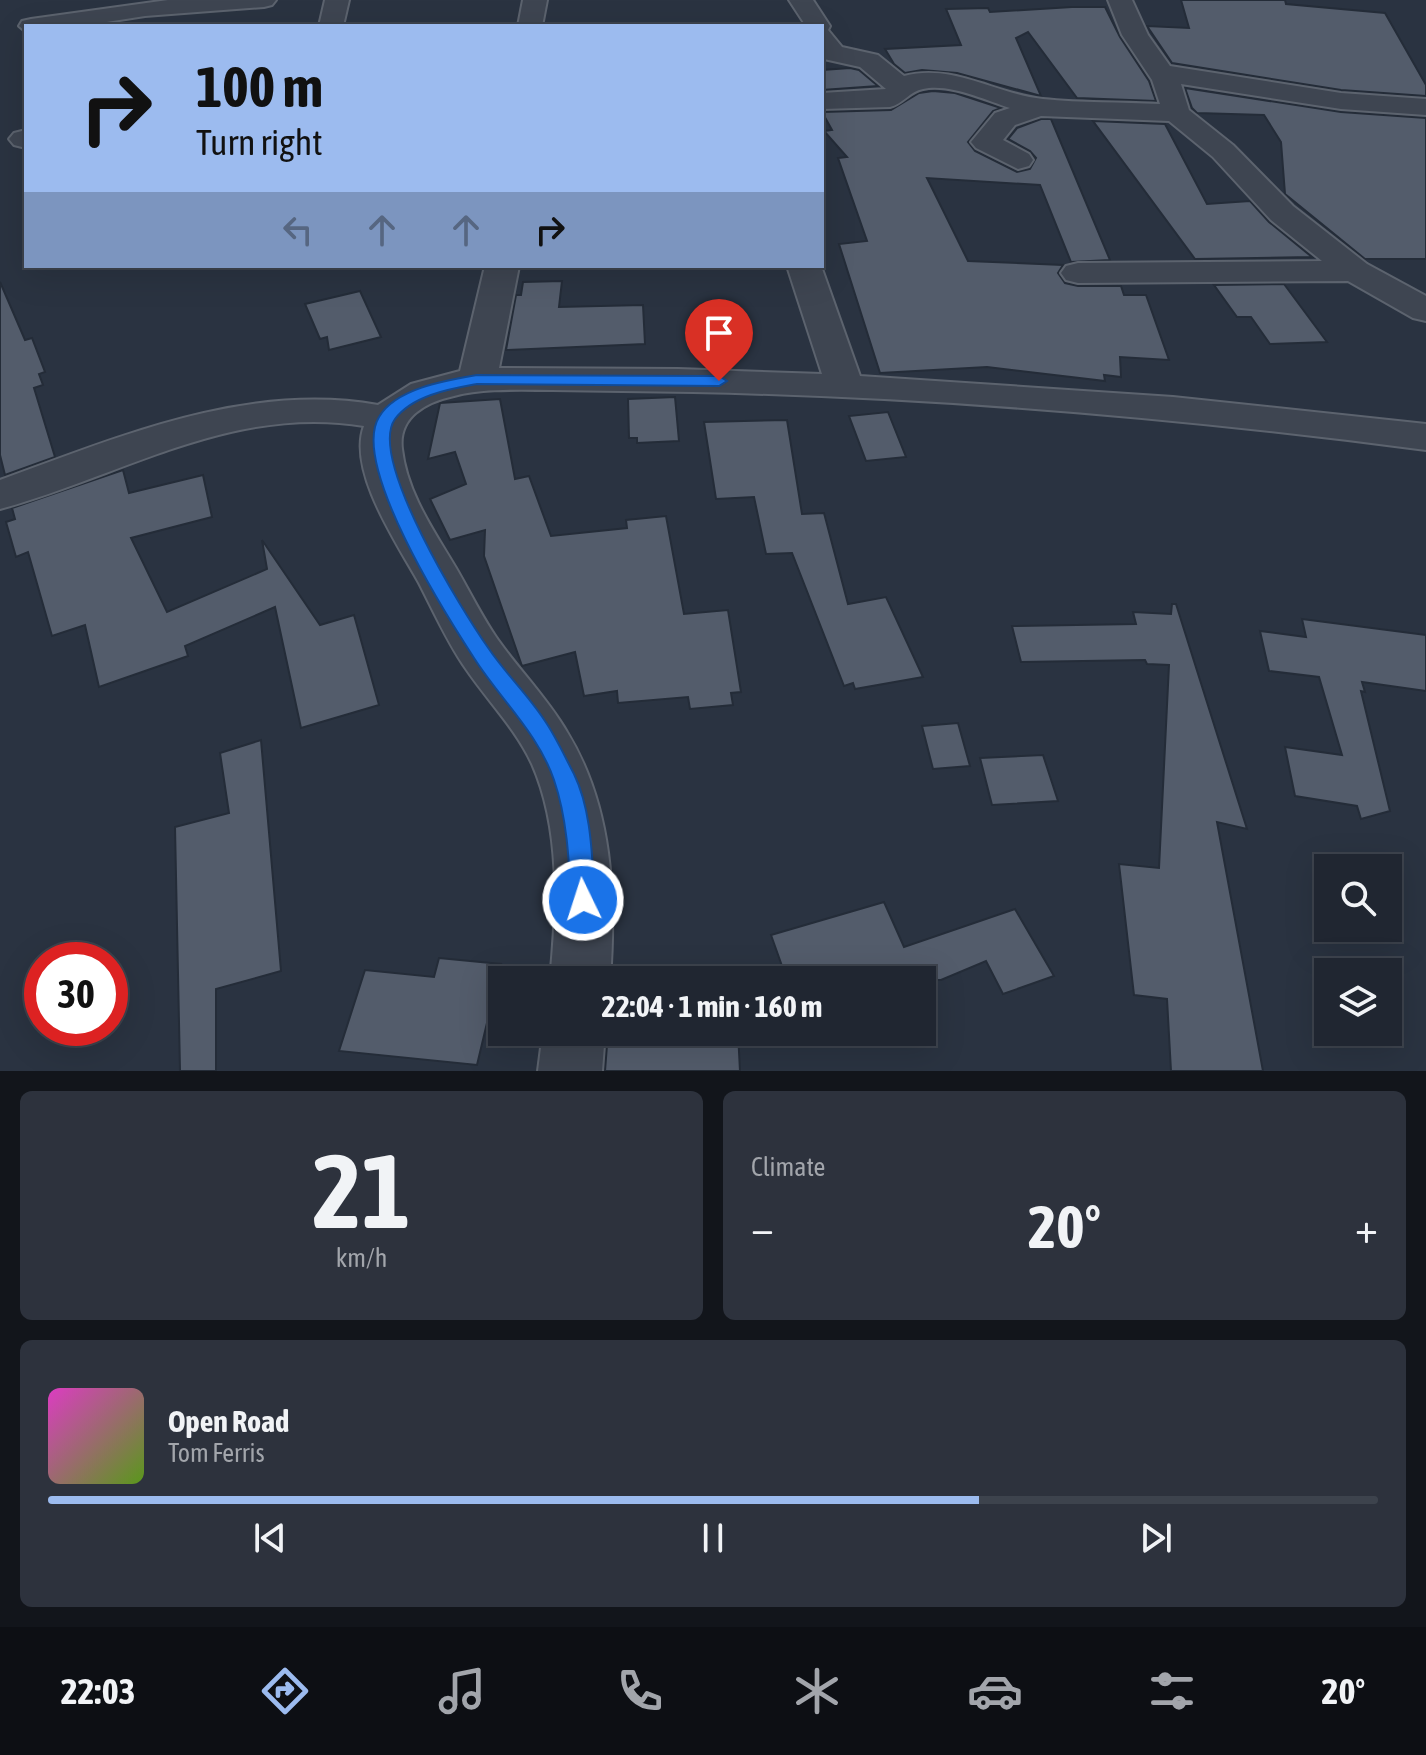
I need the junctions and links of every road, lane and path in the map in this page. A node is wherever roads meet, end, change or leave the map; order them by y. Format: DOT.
graph roads {
  1 [pos="264,0"];
  2 [pos="337,0"];
  3 [pos="535,0"];
  4 [pos="801,0"];
  5 [pos="1120,0"];
  6 [pos="42,24"];
  7 [pos="331,24"];
  8 [pos="530,24"];
  9 [pos="817,24"];
  10 [pos="824,39"];
  11 [pos="1165,73"];
  12 [pos="902,88"];
  13 [pos="824,101"];
  14 [pos="1038,107"];
  15 [pos="1426,107"];
  16 [pos="1176,113"];
  17 [pos="1018,160"];
  18 [pos="502,268"];
  19 [pos="805,268"];
  20 [pos="1355,271"];
  21 [pos="1078,273"];
  22 [pos="1426,310"];
  23 [pos="477,380"];
  24 [pos="845,387"];
  25 [pos="386,418"];
  26 [pos="1426,437"];
  27 [pos="0,495"];
  28 [pos="582,966"];
  29 [pos="573,1046"];
  30 [pos="570,1071"];
  1 -- 6 [label="street"];
  2 -- 7 [label="street"];
  3 -- 8 [label="street"];
  4 -- 9 [label="street"];
  5 -- 11 [label="street"];
  10 -- 12 [label="street"];
  11 -- 15 [label="street"];
  11 -- 16 [label="street"];
  12 -- 13 [label="street"];
  12 -- 14 [label="street"];
  14 -- 16 [label="street"];
  14 -- 17 [label="street"];
  16 -- 20 [label="street"];
  18 -- 23 [label="street"];
  19 -- 24 [label="street"];
  20 -- 21 [label="street"];
  20 -- 22 [label="street"];
  23 -- 24 [label="street"];
  23 -- 25 [label="street"];
  24 -- 26 [label="street"];
  25 -- 27 [label="street"];
  25 -- 28 [label="street"];
  29 -- 30 [label="street"];
}
